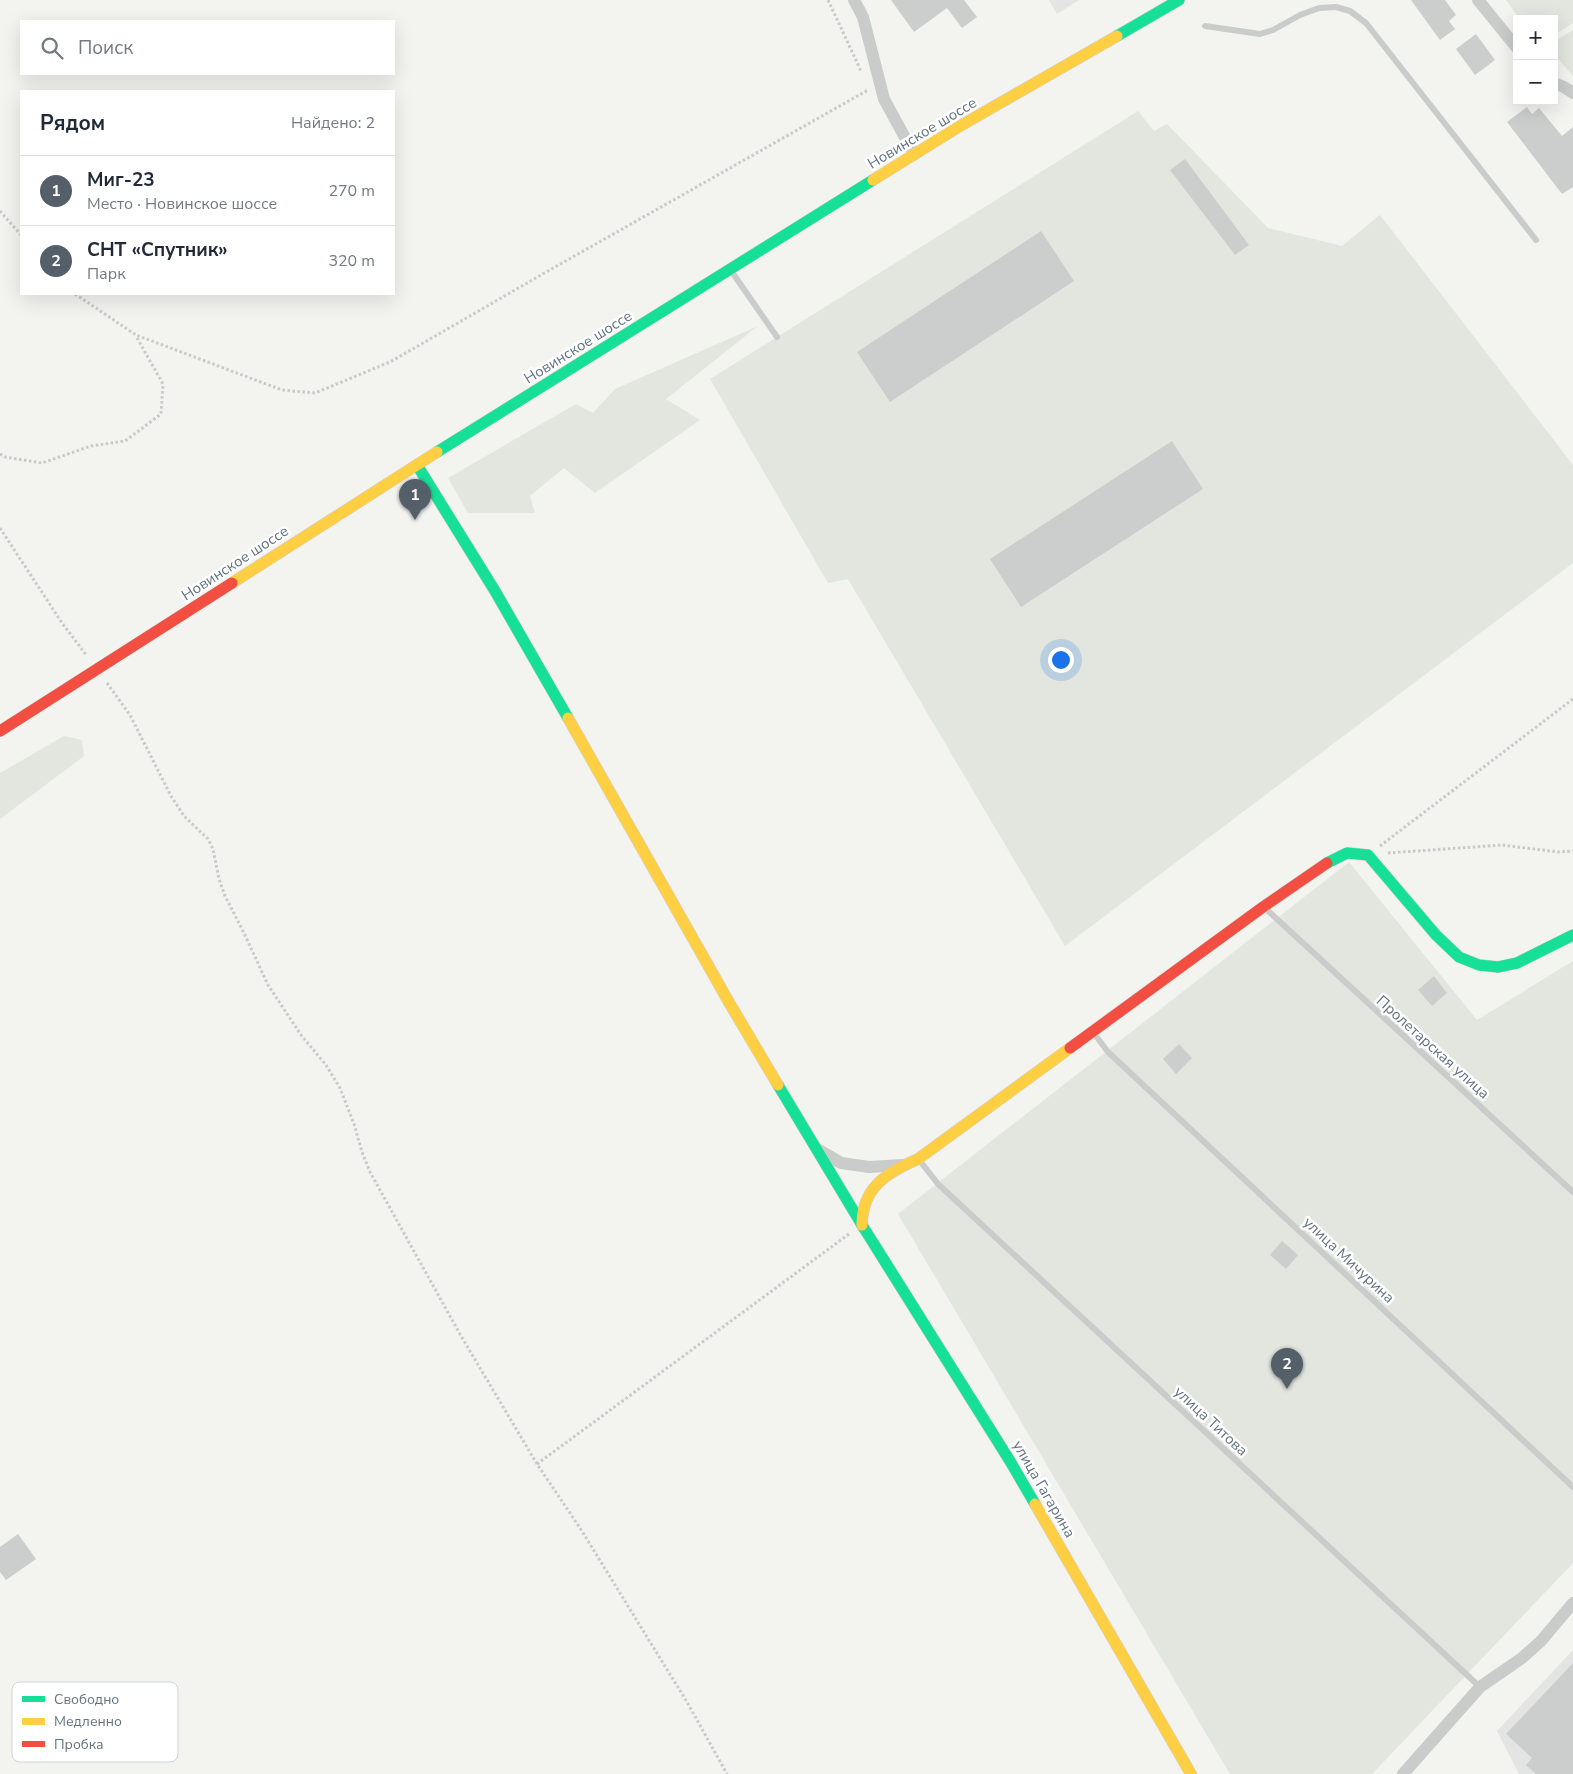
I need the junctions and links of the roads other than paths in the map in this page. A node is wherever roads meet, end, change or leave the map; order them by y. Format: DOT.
graph roads {
  1 [pos="854,0"];
  2 [pos="1179,0"];
  3 [pos="1478,0"];
  4 [pos="1205,26"];
  5 [pos="1513,43"];
  6 [pos="1558,85"];
  7 [pos="1573,93"];
  8 [pos="914,154"];
  9 [pos="1536,240"];
  10 [pos="730,269"];
  11 [pos="777,337"];
  12 [pos="417,465"];
  13 [pos="0,731"];
  14 [pos="1263,907"];
  15 [pos="1573,935"];
  16 [pos="1092,1031"];
  17 [pos="817,1149"];
  18 [pos="918,1159"];
  19 [pos="902,1165"];
  20 [pos="1573,1192"];
  21 [pos="862,1225"];
  22 [pos="1573,1487"];
  23 [pos="1573,1603"];
  24 [pos="1480,1687"];
  25 [pos="1192,1774"];
  26 [pos="1404,1774"];
  1 -- 8 [label="street"];
  2 -- 8 [label="street, Новинское шоссе"];
  3 -- 5 [label="street"];
  4 -- 9 [label="lane"];
  6 -- 7 [label="street"];
  8 -- 10 [label="street, Новинское шоссе"];
  10 -- 11 [label="lane"];
  10 -- 12 [label="street, Новинское шоссе"];
  12 -- 13 [label="street, Новинское шоссе"];
  12 -- 17 [label="street, улица Гагарина"];
  14 -- 15 [label="street"];
  14 -- 16 [label="street"];
  14 -- 20 [label="lane, Пролетарская улица"];
  16 -- 18 [label="street"];
  16 -- 22 [label="lane, улица Мичурина"];
  17 -- 19 [label="street"];
  17 -- 21 [label="street, улица Гагарина"];
  18 -- 19 [label="street"];
  18 -- 24 [label="lane, улица Титова"];
  19 -- 21 [label="street"];
  21 -- 25 [label="street, улица Гагарина"];
  23 -- 24 [label="street"];
  24 -- 26 [label="street"];
}
